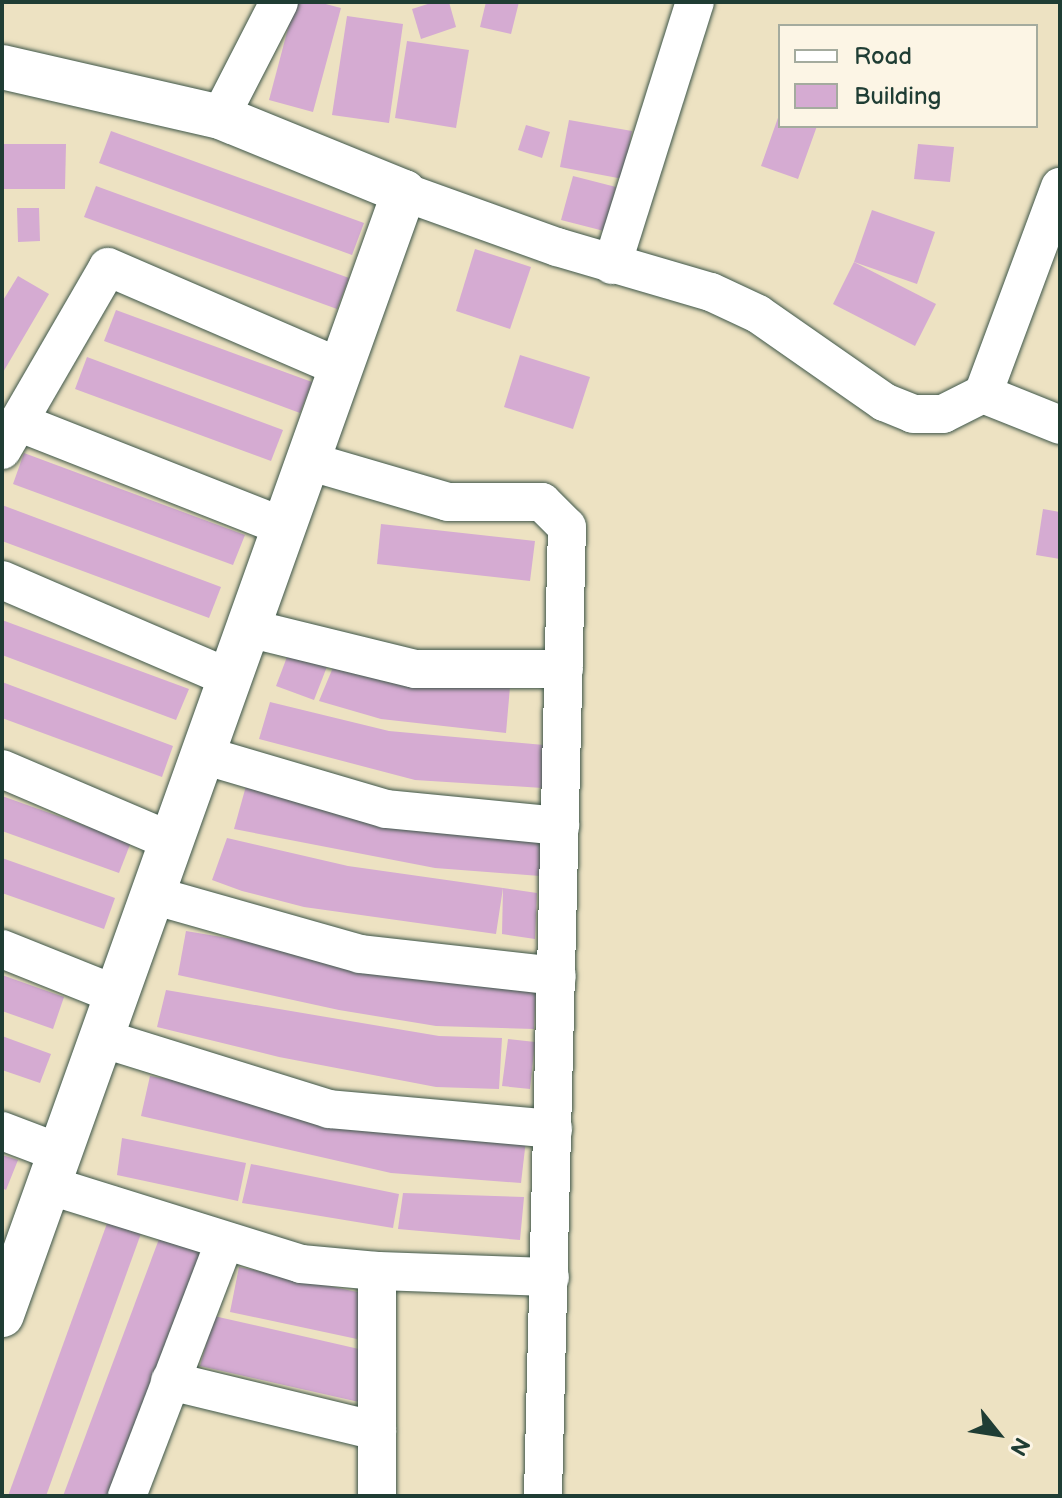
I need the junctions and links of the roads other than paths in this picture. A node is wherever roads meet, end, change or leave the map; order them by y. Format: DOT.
graph roads {
  1 [pos="279,2"];
  2 [pos="695,2"];
  3 [pos="2,67"];
  4 [pos="220,117"];
  5 [pos="404,192"];
  6 [pos="1056,211"];
  7 [pos="612,265"];
  8 [pos="341,368"];
  9 [pos="983,394"];
  10 [pos="1060,425"];
  11 [pos="10,436"];
  12 [pos="308,461"];
  13 [pos="284,527"];
  14 [pos="2,580"];
  15 [pos="248,628"];
  16 [pos="564,669"];
  17 [pos="230,678"];
  18 [pos="203,755"];
  19 [pos="2,769"];
  20 [pos="560,826"];
  21 [pos="171,841"];
  22 [pos="152,895"];
  23 [pos="2,949"];
  24 [pos="557,976"];
  25 [pos="117,995"];
  26 [pos="101,1038"];
  27 [pos="553,1129"];
  28 [pos="2,1131"];
  29 [pos="54,1169"];
  30 [pos="225,1241"];
  31 [pos="377,1271"];
  32 [pos="550,1277"];
  33 [pos="3,1312"];
  34 [pos="170,1381"];
  35 [pos="377,1431"];
  36 [pos="127,1496"];
  37 [pos="377,1496"];
  38 [pos="543,1496"];
  1 -- 4 [label="street"];
  2 -- 7 [label="street"];
  3 -- 4 [label="street"];
  4 -- 5 [label="street"];
  5 -- 7 [label="street"];
  5 -- 8 [label="street"];
  6 -- 9 [label="street"];
  7 -- 9 [label="street"];
  8 -- 11 [label="street"];
  8 -- 12 [label="street"];
  9 -- 10 [label="street"];
  11 -- 13 [label="street"];
  12 -- 13 [label="street"];
  12 -- 16 [label="street"];
  13 -- 15 [label="street"];
  14 -- 17 [label="street"];
  15 -- 16 [label="street"];
  15 -- 17 [label="street"];
  16 -- 20 [label="street"];
  17 -- 18 [label="street"];
  18 -- 20 [label="street"];
  18 -- 21 [label="street"];
  19 -- 21 [label="street"];
  20 -- 24 [label="street"];
  21 -- 22 [label="street"];
  22 -- 24 [label="street"];
  22 -- 25 [label="street"];
  23 -- 25 [label="street"];
  24 -- 27 [label="street"];
  25 -- 26 [label="street"];
  26 -- 27 [label="street"];
  26 -- 29 [label="street"];
  27 -- 32 [label="street"];
  28 -- 29 [label="street"];
  29 -- 30 [label="street"];
  29 -- 33 [label="street"];
  30 -- 31 [label="street"];
  30 -- 34 [label="street"];
  31 -- 32 [label="street"];
  31 -- 35 [label="street"];
  32 -- 38 [label="street"];
  34 -- 35 [label="street"];
  34 -- 36 [label="street"];
  35 -- 37 [label="street"];
}
